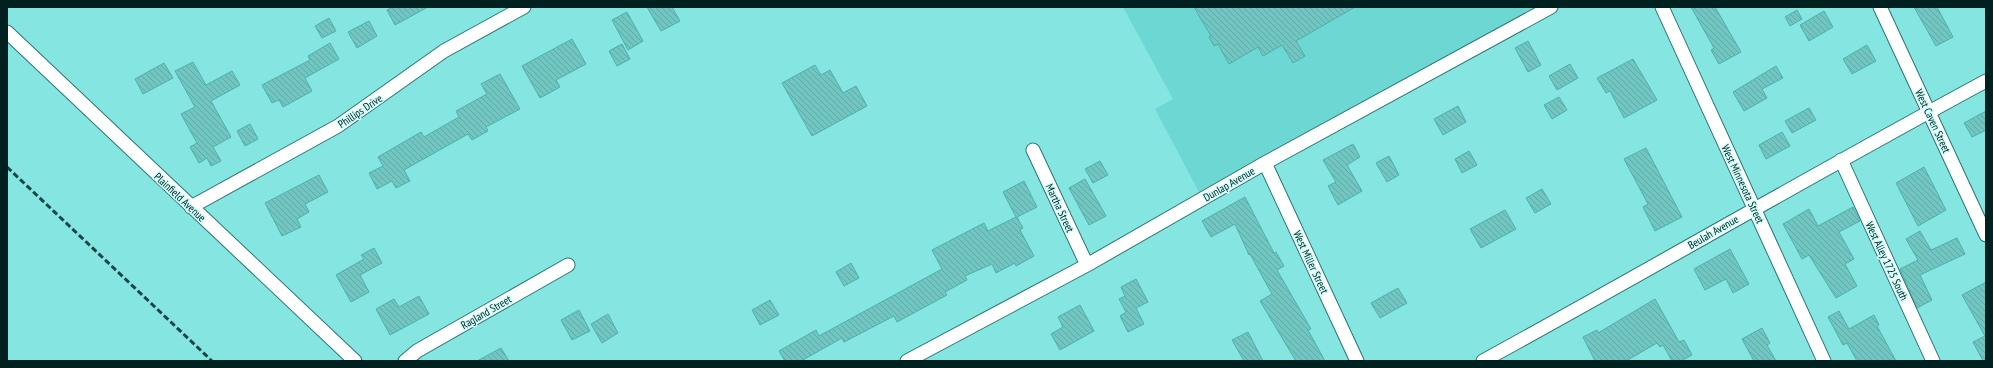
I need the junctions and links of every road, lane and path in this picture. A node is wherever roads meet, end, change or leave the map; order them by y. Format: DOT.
graph roads {
  1 [pos="524,7"];
  2 [pos="1551,7"];
  3 [pos="1662,7"];
  4 [pos="1880,7"];
  5 [pos="7,32"];
  6 [pos="1986,82"];
  7 [pos="1928,112"];
  8 [pos="1033,150"];
  9 [pos="1841,160"];
  10 [pos="1265,163"];
  11 [pos="191,207"];
  12 [pos="1755,208"];
  13 [pos="1986,236"];
  14 [pos="568,265"];
  15 [pos="1087,265"];
  16 [pos="355,361"];
  17 [pos="405,361"];
  18 [pos="907,361"];
  19 [pos="1357,361"];
  20 [pos="1483,361"];
  21 [pos="1824,361"];
  22 [pos="1933,361"];
  1 -- 11 [label="street, Phillips Drive"];
  2 -- 10 [label="street, Dunlap Avenue"];
  3 -- 12 [label="street, West Minnesota Street"];
  4 -- 7 [label="street, West Caven Street"];
  5 -- 11 [label="street, Plainfield Avenue"];
  6 -- 7 [label="street, Beulah Avenue"];
  7 -- 9 [label="street, Beulah Avenue"];
  7 -- 13 [label="street, West Caven Street"];
  8 -- 15 [label="street, Martha Street"];
  9 -- 12 [label="street, Beulah Avenue"];
  9 -- 22 [label="street, West Alley 1725 South"];
  10 -- 15 [label="street, Dunlap Avenue"];
  10 -- 19 [label="street, West Miller Street"];
  11 -- 16 [label="street, Plainfield Avenue"];
  12 -- 20 [label="street, Beulah Avenue"];
  12 -- 21 [label="street, West Minnesota Street"];
  14 -- 17 [label="street, Ragland Street"];
  15 -- 18 [label="street, Dunlap Avenue"];
}
